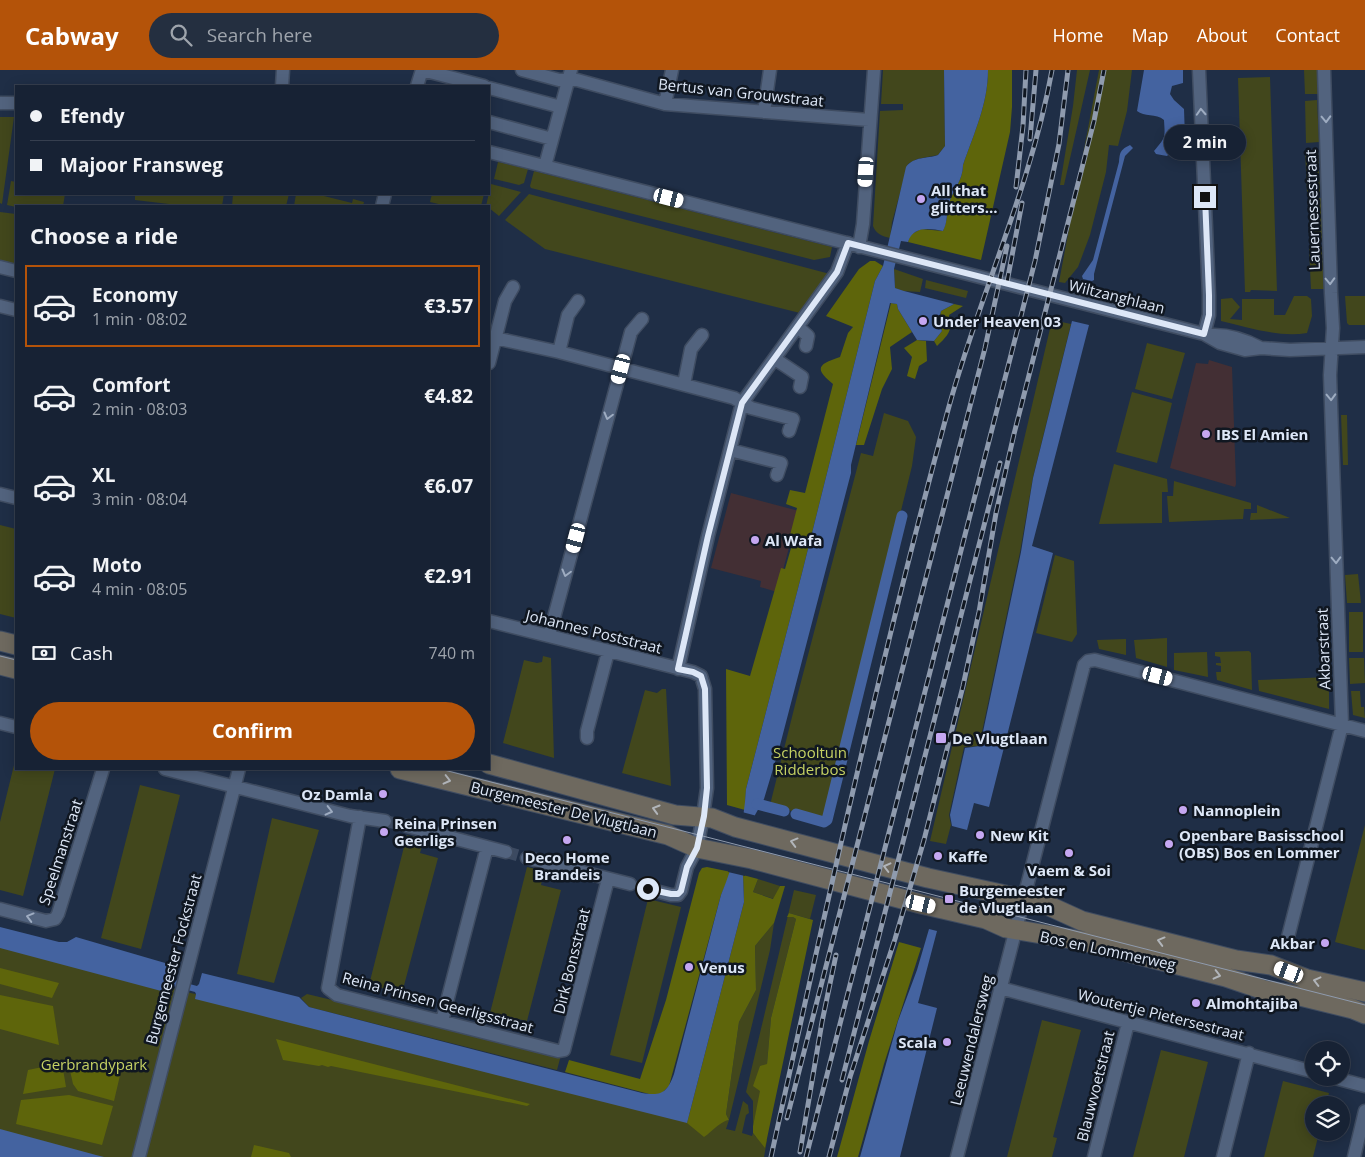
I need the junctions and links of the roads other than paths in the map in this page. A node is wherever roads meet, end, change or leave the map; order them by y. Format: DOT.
graph roads {
  1 [pos="283,70"];
  2 [pos="422,70"];
  3 [pos="522,70"];
  4 [pos="672,70"];
  5 [pos="770,70"];
  6 [pos="874,70"];
  7 [pos="1199,70"];
  8 [pos="1324,70"];
  9 [pos="570,75"];
  10 [pos="282,85"];
  11 [pos="417,85"];
  12 [pos="480,85"];
  13 [pos="490,88"];
  14 [pos="0,103"];
  15 [pos="15,103"];
  16 [pos="665,104"];
  17 [pos="561,107"];
  18 [pos="764,112"];
  19 [pos="869,120"];
  20 [pos="490,122"];
  21 [pos="552,139"];
  22 [pos="490,152"];
  23 [pos="544,166"];
  24 [pos="854,245"];
  25 [pos="0,267"];
  26 [pos="15,271"];
  27 [pos="513,287"];
  28 [pos="578,301"];
  29 [pos="0,306"];
  30 [pos="15,310"];
  31 [pos="642,319"];
  32 [pos="798,327"];
  33 [pos="702,335"];
  34 [pos="1206,335"];
  35 [pos="495,338"];
  36 [pos="806,346"];
  37 [pos="1365,347"];
  38 [pos="1331,349"];
  39 [pos="559,352"];
  40 [pos="490,359"];
  41 [pos="775,359"];
  42 [pos="621,369"];
  43 [pos="684,384"];
  44 [pos="800,387"];
  45 [pos="742,403"];
  46 [pos="789,432"];
  47 [pos="730,450"];
  48 [pos="777,475"];
  49 [pos="0,494"];
  50 [pos="15,498"];
  51 [pos="490,621"];
  52 [pos="549,636"];
  53 [pos="0,640"];
  54 [pos="15,645"];
  55 [pos="608,652"];
  56 [pos="0,664"];
  57 [pos="15,669"];
  58 [pos="678,669"];
  59 [pos="0,723"];
  60 [pos="1342,726"];
  61 [pos="15,728"];
  62 [pos="1365,731"];
  63 [pos="587,738"];
  64 [pos="490,764"];
  65 [pos="103,770"];
  66 [pos="169,770"];
  67 [pos="239,770"];
  68 [pos="404,770"];
  69 [pos="235,786"];
  70 [pos="704,816"];
  71 [pos="360,817"];
  72 [pos="385,821"];
  73 [pos="407,826"];
  74 [pos="487,847"];
  75 [pos="697,848"];
  76 [pos="506,852"];
  77 [pos="527,858"];
  78 [pos="856,859"];
  79 [pos="608,880"];
  80 [pos="630,884"];
  81 [pos="852,885"];
  82 [pos="648,889"];
  83 [pos="1026,892"];
  84 [pos="0,908"];
  85 [pos="1016,930"];
  86 [pos="1287,941"];
  87 [pos="1000,988"];
  88 [pos="1365,992"];
  89 [pos="1365,1014"];
  90 [pos="442,1021"];
  91 [pos="1128,1023"];
  92 [pos="564,1050"];
  93 [pos="1249,1053"];
  94 [pos="1305,1069"];
  95 [pos="1350,1082"];
  96 [pos="1365,1086"];
  97 [pos="1365,1110"];
  98 [pos="1362,1138"];
  99 [pos="139,1157"];
  100 [pos="957,1157"];
  101 [pos="1094,1157"];
  102 [pos="1223,1157"];
  103 [pos="1354,1157"];
  1 -- 10 [label="street"];
  2 -- 11 [label="street"];
  2 -- 12 [label="street"];
  3 -- 9 [label="street, Bertus van Grouwstraat"];
  4 -- 16 [label="street"];
  5 -- 18 [label="street"];
  6 -- 19 [label="street"];
  34 -- 7 [label="street, one-way"];
  8 -- 38 [label="street, Lauernessestraat, one-way"];
  9 -- 16 [label="street, Bertus van Grouwstraat"];
  9 -- 17 [label="street"];
  13 -- 17 [label="street"];
  14 -- 15 [label="street"];
  16 -- 18 [label="street, Bertus van Grouwstraat"];
  17 -- 21 [label="street"];
  18 -- 19 [label="street, Bertus van Grouwstraat"];
  19 -- 24 [label="street"];
  20 -- 21 [label="street"];
  21 -- 23 [label="street"];
  22 -- 23 [label="street, Wiltzanghlaan"];
  23 -- 24 [label="street, Wiltzanghlaan"];
  24 -- 32 [label="street"];
  24 -- 34 [label="street, Wiltzanghlaan"];
  25 -- 26 [label="street"];
  27 -- 35 [label="street"];
  28 -- 39 [label="street"];
  29 -- 30 [label="street"];
  31 -- 42 [label="street"];
  32 -- 36 [label="street"];
  32 -- 41 [label="street"];
  33 -- 43 [label="street"];
  34 -- 38 [label="street, Wiltzanghlaan"];
  35 -- 39 [label="street"];
  35 -- 40 [label="street"];
  37 -- 38 [label="street, Wiltzanghlaan"];
  38 -- 60 [label="street, Akbarstraat, one-way"];
  39 -- 42 [label="street"];
  41 -- 44 [label="street"];
  41 -- 45 [label="street"];
  42 -- 43 [label="street"];
  42 -- 52 [label="street, one-way"];
  43 -- 45 [label="street"];
  45 -- 46 [label="street"];
  45 -- 47 [label="street"];
  47 -- 48 [label="street"];
  47 -- 58 [label="street"];
  49 -- 50 [label="street"];
  51 -- 52 [label="street, Johannes Poststraat"];
  52 -- 55 [label="street, Johannes Poststraat"];
  53 -- 54 [label="main road"];
  55 -- 58 [label="street, Johannes Poststraat"];
  55 -- 63 [label="street"];
  56 -- 57 [label="main road"];
  58 -- 70 [label="street, Johannes Poststraat"];
  59 -- 61 [label="street"];
  60 -- 62 [label="street"];
  60 -- 83 [label="street"];
  60 -- 86 [label="street, Akbarstraat"];
  70 -- 64 [label="main road, Burgemeester De Vlugtlaan, one-way"];
  65 -- 84 [label="street, Speelmanstraat, one-way"];
  66 -- 69 [label="street"];
  67 -- 69 [label="street, Burgemeester Fockstraat"];
  68 -- 75 [label="main road, Burgemeester De Vlugtlaan, one-way"];
  69 -- 71 [label="street, one-way"];
  69 -- 99 [label="street, Burgemeester Fockstraat"];
  70 -- 75 [label="street"];
  78 -- 70 [label="main road, Burgemeester De Vlugtlaan, one-way"];
  71 -- 72 [label="street"];
  71 -- 90 [label="street, Reina Prinsen Geerligsstraat"];
  73 -- 74 [label="street"];
  74 -- 76 [label="street"];
  74 -- 90 [label="street"];
  75 -- 81 [label="main road, Burgemeester De Vlugtlaan"];
  75 -- 82 [label="street"];
  77 -- 79 [label="street"];
  83 -- 78 [label="main road, Bos en Lommerweg, one-way"];
  79 -- 80 [label="street"];
  79 -- 92 [label="street, Dirk Bonsstraat"];
  81 -- 85 [label="main road, Bos en Lommerweg"];
  83 -- 85 [label="street, Leeuwendalersweg"];
  88 -- 83 [label="main road, Bos en Lommerweg, one-way"];
  85 -- 87 [label="street, Leeuwendalersweg"];
  85 -- 89 [label="main road, Bos en Lommerweg, one-way"];
  87 -- 91 [label="street, Woutertje Pietersestraat"];
  87 -- 100 [label="street, Leeuwendalersweg"];
  90 -- 92 [label="street, Reina Prinsen Geerligsstraat"];
  91 -- 93 [label="street, Woutertje Pietersestraat"];
  91 -- 101 [label="street, Blauwvoetstraat"];
  93 -- 94 [label="street, Woutertje Pietersestraat"];
  93 -- 102 [label="street"];
  95 -- 96 [label="street"];
  97 -- 98 [label="street"];
  98 -- 103 [label="street"];
}
